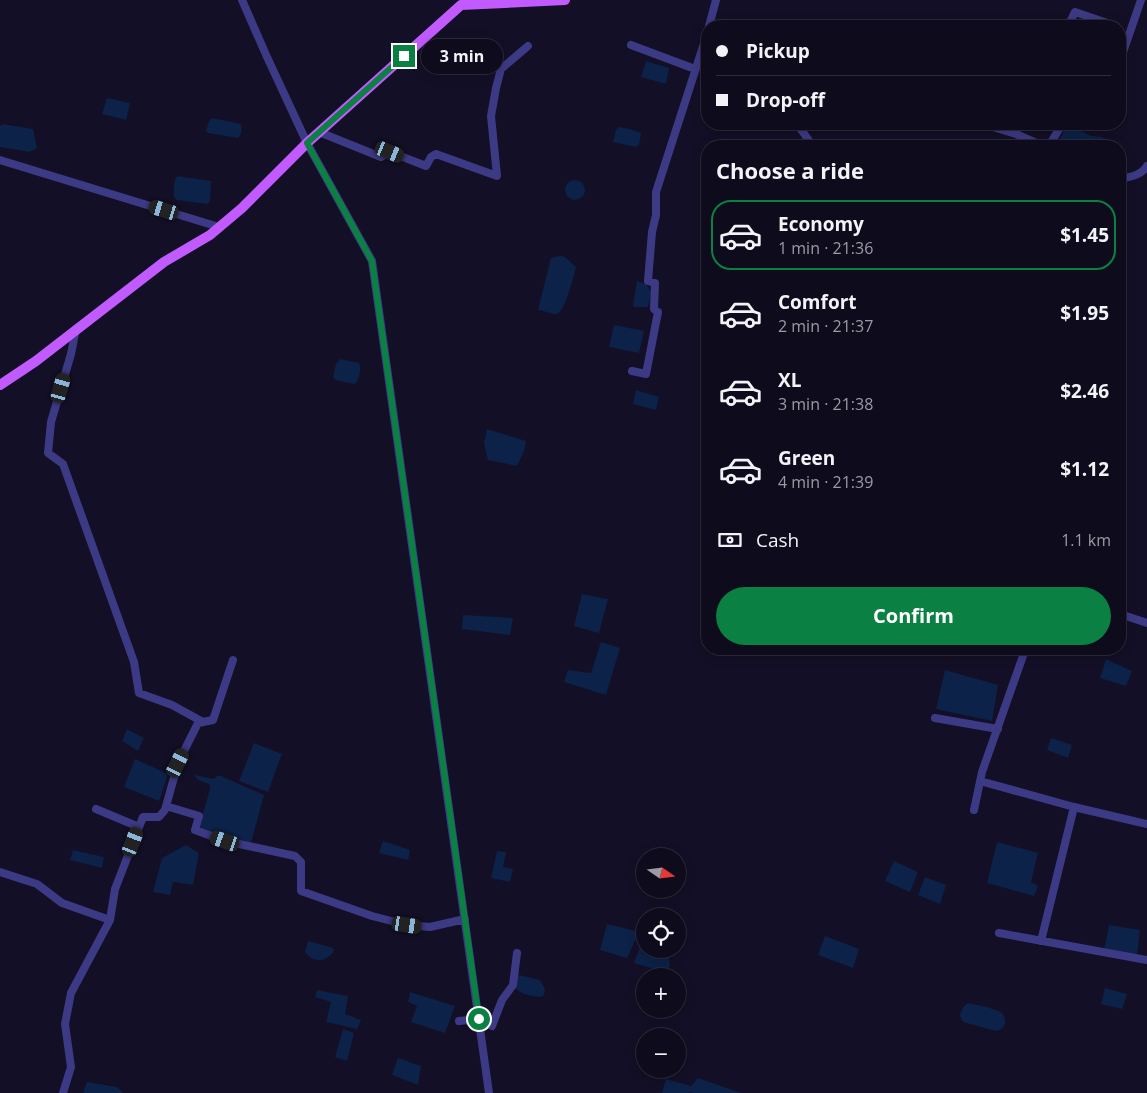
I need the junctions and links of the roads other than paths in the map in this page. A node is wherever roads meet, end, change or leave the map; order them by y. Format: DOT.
graph roads {
  1 [pos="242,0"];
  2 [pos="565,0"];
  3 [pos="716,0"];
  4 [pos="1141,0"];
  5 [pos="711,20"];
  6 [pos="1070,20"];
  7 [pos="1099,20"];
  8 [pos="1126,30"];
  9 [pos="1131,32"];
  10 [pos="631,45"];
  11 [pos="1126,45"];
  12 [pos="528,46"];
  13 [pos="701,50"];
  14 [pos="695,69"];
  15 [pos="1003,130"];
  16 [pos="318,132"];
  17 [pos="1030,140"];
  18 [pos="307,143"];
  19 [pos="0,160"];
  20 [pos="1147,166"];
  21 [pos="1126,178"];
  22 [pos="219,227"];
  23 [pos="76,329"];
  24 [pos="632,371"];
  25 [pos="0,385"];
  26 [pos="1126,616"];
  27 [pos="1147,623"];
  28 [pos="1024,655"];
  29 [pos="232,660"];
  30 [pos="935,718"];
  31 [pos="202,722"];
  32 [pos="998,729"];
  33 [pos="980,781"];
  34 [pos="166,806"];
  35 [pos="1074,807"];
  36 [pos="96,809"];
  37 [pos="974,810"];
  38 [pos="1147,824"];
  39 [pos="139,827"];
  40 [pos="0,872"];
  41 [pos="465,919"];
  42 [pos="110,920"];
  43 [pos="999,933"];
  44 [pos="1041,941"];
  45 [pos="517,953"];
  46 [pos="1147,960"];
  47 [pos="479,1019"];
  48 [pos="458,1021"];
  49 [pos="63,1093"];
  50 [pos="489,1093"];
  1 -- 18 [label="street"];
  2 -- 16 [label="main road"];
  3 -- 5 [label="street"];
  4 -- 9 [label="street"];
  6 -- 7 [label="street"];
  8 -- 9 [label="street"];
  9 -- 11 [label="street"];
  10 -- 14 [label="street"];
  12 -- 16 [label="street"];
  13 -- 14 [label="street"];
  14 -- 24 [label="street"];
  15 -- 17 [label="street"];
  16 -- 18 [label="main road"];
  18 -- 22 [label="main road"];
  18 -- 41 [label="street"];
  19 -- 22 [label="street"];
  20 -- 21 [label="street"];
  22 -- 23 [label="main road"];
  23 -- 25 [label="main road"];
  23 -- 31 [label="street"];
  26 -- 27 [label="street"];
  28 -- 32 [label="street"];
  29 -- 31 [label="street"];
  30 -- 32 [label="street"];
  31 -- 34 [label="street"];
  32 -- 33 [label="street"];
  33 -- 35 [label="street"];
  33 -- 37 [label="street"];
  34 -- 39 [label="street"];
  34 -- 41 [label="street"];
  35 -- 38 [label="street"];
  35 -- 44 [label="street"];
  36 -- 39 [label="street"];
  39 -- 42 [label="street"];
  40 -- 42 [label="street"];
  41 -- 47 [label="street"];
  42 -- 49 [label="street"];
  43 -- 44 [label="street"];
  44 -- 46 [label="street"];
  45 -- 47 [label="street"];
  47 -- 48 [label="street"];
  47 -- 50 [label="street"];
}
